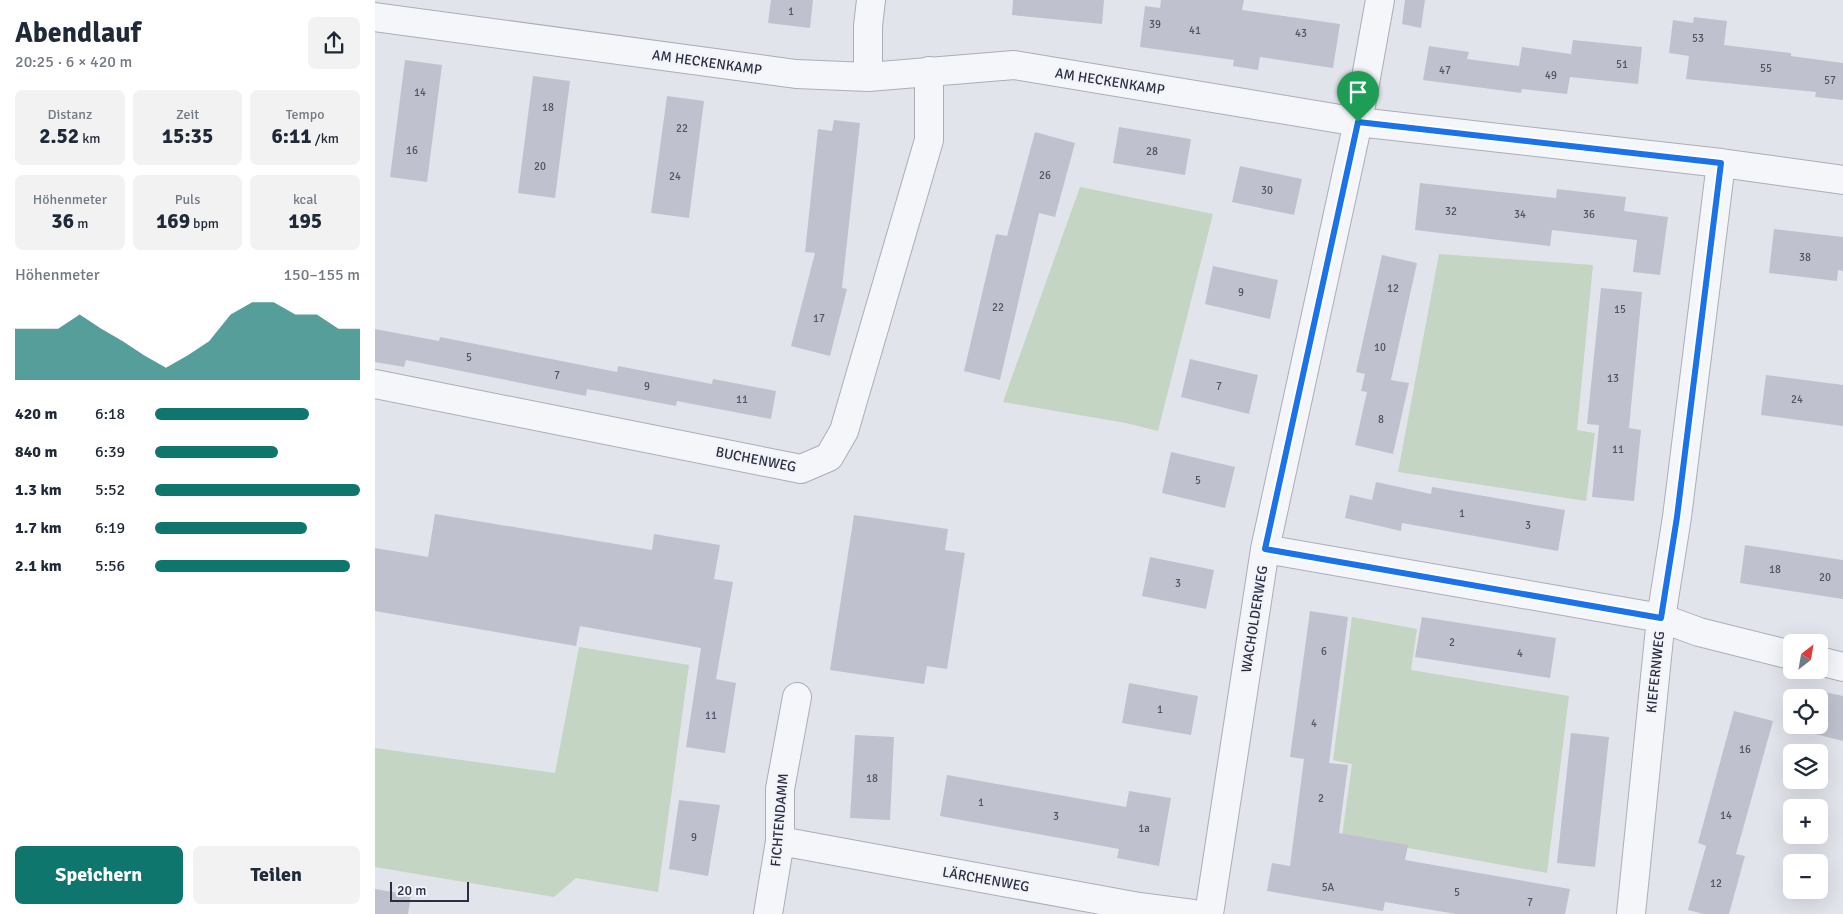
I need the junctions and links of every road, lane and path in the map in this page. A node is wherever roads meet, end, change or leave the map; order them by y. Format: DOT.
graph roads {
  1 [pos="871,0"];
  2 [pos="1380,0"];
  3 [pos="375,17"];
  4 [pos="929,72"];
  5 [pos="868,78"];
  6 [pos="1358,122"];
  7 [pos="1721,163"];
  8 [pos="1843,180"];
  9 [pos="375,384"];
  10 [pos="1265,549"];
  11 [pos="1661,618"];
  12 [pos="1783,653"];
  13 [pos="1828,664"];
  14 [pos="1843,668"];
  15 [pos="797,697"];
  16 [pos="780,841"];
  17 [pos="768,914"];
  18 [pos="1193,914"];
  19 [pos="1209,914"];
  20 [pos="1631,914"];
  1 -- 5 [label="street"];
  2 -- 6 [label="street, WACHOLDERWEG"];
  3 -- 5 [label="street, AM HECKENKAMP"];
  4 -- 5 [label="street, AM HECKENKAMP"];
  4 -- 6 [label="street, AM HECKENKAMP"];
  4 -- 9 [label="street, BUCHENWEG"];
  6 -- 7 [label="street, AM HECKENKAMP"];
  6 -- 10 [label="street, WACHOLDERWEG"];
  7 -- 8 [label="street, AM HECKENKAMP"];
  7 -- 11 [label="street, KIEFERNWEG"];
  10 -- 11 [label="street"];
  10 -- 19 [label="street, WACHOLDERWEG"];
  11 -- 12 [label="street"];
  11 -- 20 [label="street, KIEFERNWEG"];
  13 -- 14 [label="street"];
  15 -- 16 [label="street, FICHTENDAMM"];
  16 -- 17 [label="street, FICHTENDAMM"];
  16 -- 18 [label="street, LÄRCHENWEG"];
}
